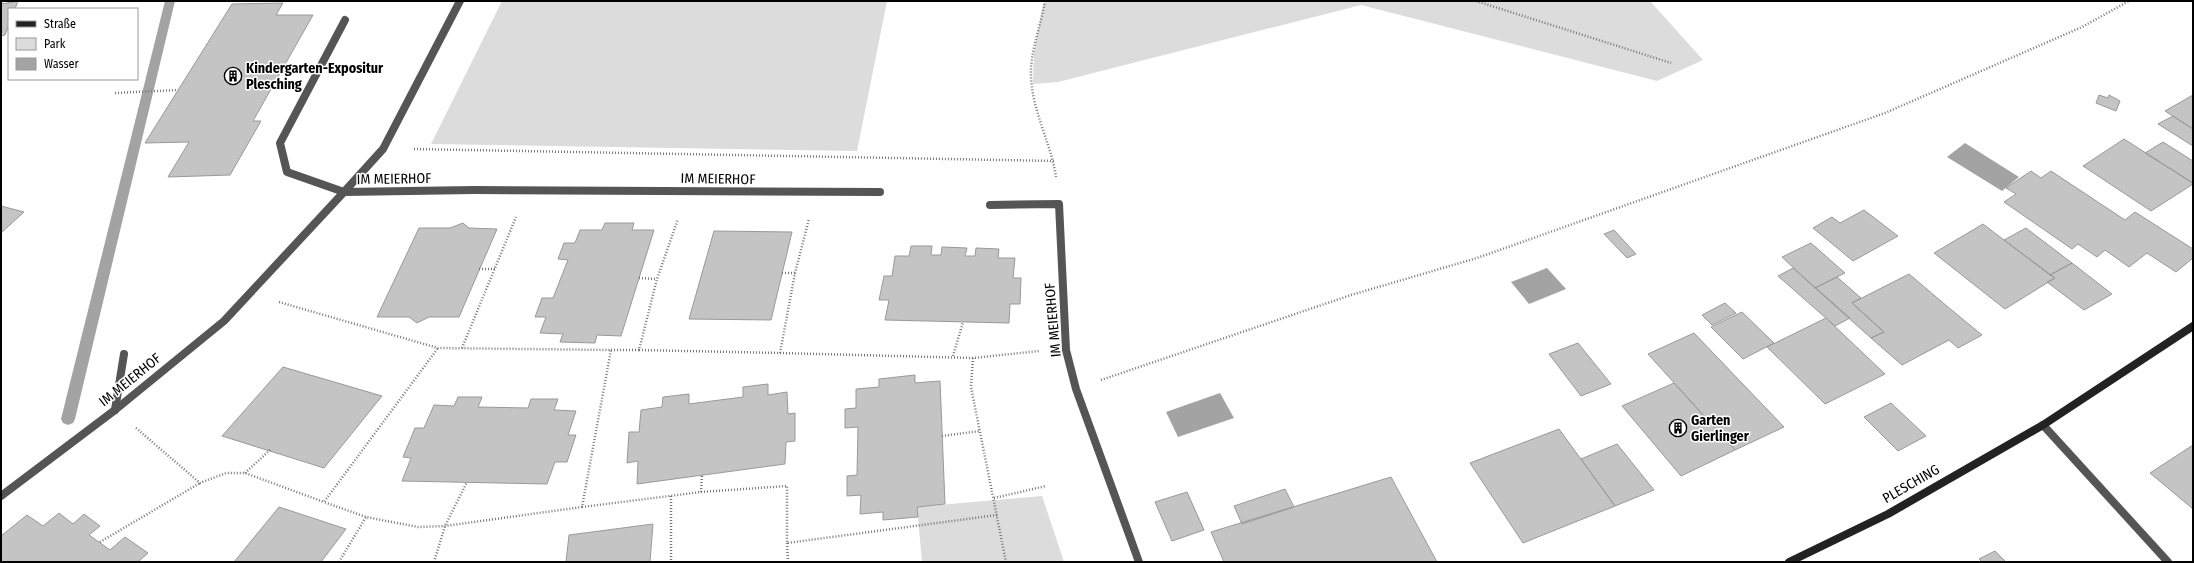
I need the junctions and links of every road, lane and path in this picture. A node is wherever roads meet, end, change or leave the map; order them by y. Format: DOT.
graph roads {
  1 [pos="460,1"];
  2 [pos="1045,1"];
  3 [pos="1476,1"];
  4 [pos="2129,1"];
  5 [pos="345,20"];
  6 [pos="1671,63"];
  7 [pos="178,90"];
  8 [pos="115,93"];
  9 [pos="383,149"];
  10 [pos="1055,161"];
  11 [pos="527,190"];
  12 [pos="344,192"];
  13 [pos="688,192"];
  14 [pos="880,192"];
  15 [pos="816,193"];
  16 [pos="1059,204"];
  17 [pos="990,205"];
  18 [pos="479,269"];
  19 [pos="495,269"];
  20 [pos="782,273"];
  21 [pos="796,273"];
  22 [pos="639,278"];
  23 [pos="657,279"];
  24 [pos="251,291"];
  25 [pos="963,322"];
  26 [pos="2193,326"];
  27 [pos="438,348"];
  28 [pos="462,348"];
  29 [pos="611,350"];
  30 [pos="639,350"];
  31 [pos="1066,350"];
  32 [pos="780,353"];
  33 [pos="124,354"];
  34 [pos="953,356"];
  35 [pos="973,358"];
  36 [pos="1076,389"];
  37 [pos="115,410"];
  38 [pos="2043,425"];
  39 [pos="980,431"];
  40 [pos="942,436"];
  41 [pos="270,450"];
  42 [pos="245,473"];
  43 [pos="702,475"];
  44 [pos="468,482"];
  45 [pos="200,483"];
  46 [pos="1046,486"];
  47 [pos="701,492"];
  48 [pos="1,496"];
  49 [pos="671,496"];
  50 [pos="994,498"];
  51 [pos="324,502"];
  52 [pos="582,507"];
  53 [pos="997,515"];
  54 [pos="366,517"];
  55 [pos="445,526"];
  56 [pos="100,542"];
  57 [pos="787,543"];
  58 [pos="339,562"];
  59 [pos="434,562"];
  60 [pos="671,562"];
  61 [pos="788,562"];
  62 [pos="1006,562"];
  63 [pos="1139,562"];
  64 [pos="1789,562"];
  65 [pos="2168,562"];
  1 -- 9 [label="street"];
  2 -- 10 [label="path"];
  3 -- 6 [label="path"];
  4 -- 36 [label="path"];
  5 -- 12 [label="street"];
  7 -- 8 [label="path"];
  9 -- 10 [label="path"];
  9 -- 12 [label="street"];
  10 -- 16 [label="path"];
  11 -- 12 [label="street, IM MEIERHOF"];
  11 -- 13 [label="street, IM MEIERHOF"];
  11 -- 19 [label="path"];
  12 -- 24 [label="street, IM MEIERHOF"];
  13 -- 15 [label="street, IM MEIERHOF"];
  13 -- 23 [label="path"];
  14 -- 15 [label="street, IM MEIERHOF"];
  15 -- 21 [label="path"];
  16 -- 17 [label="street"];
  16 -- 31 [label="street, IM MEIERHOF"];
  18 -- 19 [label="path"];
  19 -- 28 [label="path"];
  20 -- 21 [label="path"];
  21 -- 32 [label="path"];
  22 -- 23 [label="path"];
  23 -- 30 [label="path"];
  24 -- 27 [label="path"];
  24 -- 37 [label="street, IM MEIERHOF"];
  25 -- 34 [label="path"];
  26 -- 38 [label="main road, PLESCHING"];
  27 -- 28 [label="path"];
  27 -- 51 [label="path"];
  28 -- 29 [label="path"];
  29 -- 30 [label="path"];
  29 -- 52 [label="path"];
  30 -- 32 [label="path"];
  31 -- 35 [label="path"];
  31 -- 36 [label="street, IM MEIERHOF"];
  32 -- 34 [label="path"];
  33 -- 37 [label="street"];
  34 -- 35 [label="path"];
  35 -- 39 [label="path"];
  36 -- 63 [label="street, IM MEIERHOF"];
  37 -- 45 [label="path"];
  37 -- 48 [label="street, IM MEIERHOF"];
  38 -- 64 [label="main road, PLESCHING"];
  38 -- 65 [label="street"];
  39 -- 40 [label="path"];
  39 -- 50 [label="path"];
  41 -- 42 [label="path"];
  42 -- 45 [label="path"];
  42 -- 51 [label="path"];
  43 -- 47 [label="path"];
  44 -- 55 [label="path"];
  45 -- 56 [label="path"];
  46 -- 50 [label="path"];
  47 -- 49 [label="path"];
  47 -- 57 [label="path"];
  49 -- 52 [label="path"];
  49 -- 60 [label="path"];
  50 -- 53 [label="path"];
  51 -- 54 [label="path"];
  52 -- 55 [label="path"];
  53 -- 57 [label="path"];
  53 -- 62 [label="path"];
  54 -- 55 [label="path"];
  54 -- 58 [label="path"];
  55 -- 59 [label="path"];
  57 -- 61 [label="path"];
}
